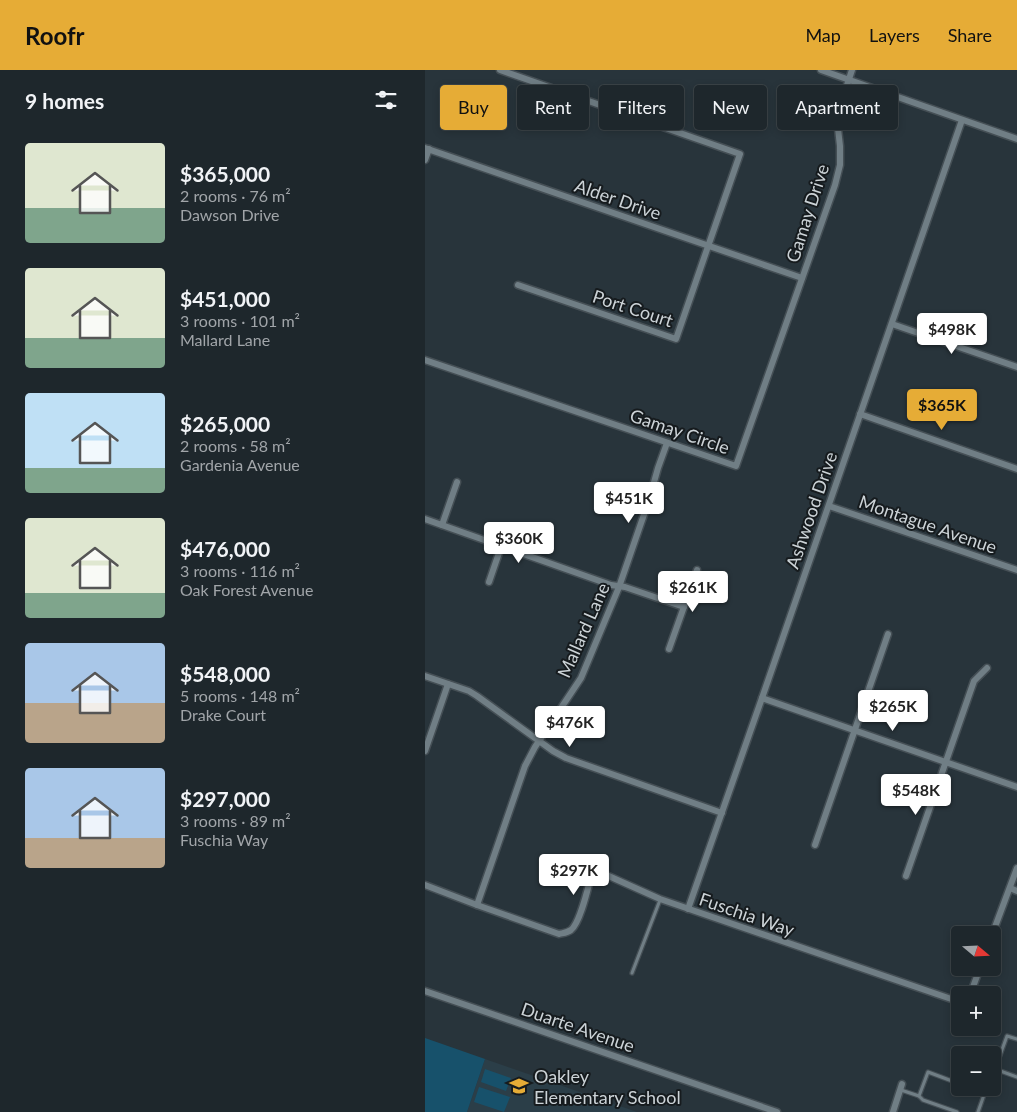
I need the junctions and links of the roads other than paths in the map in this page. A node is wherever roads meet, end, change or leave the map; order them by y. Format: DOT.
graph roads {
  1 [pos="500,70"];
  2 [pos="821,70"];
  3 [pos="852,70"];
  4 [pos="849,80"];
  5 [pos="962,120"];
  6 [pos="1017,139"];
  7 [pos="427,148"];
  8 [pos="425,160"];
  9 [pos="708,246"];
  10 [pos="802,278"];
  11 [pos="518,285"];
  12 [pos="892,324"];
  13 [pos="425,360"];
  14 [pos="1017,366"];
  15 [pos="861,414"];
  16 [pos="667,443"];
  17 [pos="1017,469"];
  18 [pos="457,482"];
  19 [pos="829,506"];
  20 [pos="425,519"];
  21 [pos="442,524"];
  22 [pos="501,547"];
  23 [pos="697,570"];
  24 [pos="1017,570"];
  25 [pos="489,582"];
  26 [pos="619,587"];
  27 [pos="684,607"];
  28 [pos="888,634"];
  29 [pos="669,649"];
  30 [pos="987,668"];
  31 [pos="425,676"];
  32 [pos="448,684"];
  33 [pos="762,698"];
  34 [pos="855,730"];
  35 [pos="539,741"];
  36 [pos="425,751"];
  37 [pos="945,762"];
  38 [pos="1017,787"];
  39 [pos="722,812"];
  40 [pos="815,844"];
  41 [pos="1017,868"];
  42 [pos="906,876"];
  43 [pos="425,885"];
  44 [pos="1010,888"];
  45 [pos="1017,891"];
  46 [pos="660,899"];
  47 [pos="477,905"];
  48 [pos="687,909"];
  49 [pos="995,926"];
  50 [pos="632,973"];
  51 [pos="425,991"];
  52 [pos="951,999"];
  53 [pos="1017,1039"];
  54 [pos="1017,1077"];
  55 [pos="951,1081"];
  56 [pos="901,1087"];
  57 [pos="919,1096"];
  58 [pos="984,1096"];
  59 [pos="777,1112"];
  60 [pos="893,1112"];
  61 [pos="957,1112"];
  62 [pos="978,1112"];
  1 -- 9 [label="street"];
  2 -- 4 [label="street"];
  3 -- 4 [label="street, Gamay Drive"];
  4 -- 5 [label="street"];
  4 -- 10 [label="street, Gamay Drive"];
  5 -- 6 [label="street"];
  5 -- 12 [label="street, Ashwood Drive"];
  7 -- 8 [label="street"];
  7 -- 9 [label="street, Alder Drive"];
  9 -- 10 [label="street, Alder Drive"];
  9 -- 11 [label="street, Port Court"];
  10 -- 16 [label="street, Gamay Circle"];
  12 -- 14 [label="street"];
  12 -- 15 [label="street, Ashwood Drive"];
  13 -- 16 [label="street, Gamay Circle"];
  15 -- 17 [label="street"];
  15 -- 19 [label="street, Ashwood Drive"];
  16 -- 26 [label="street, Mallard Lane"];
  18 -- 21 [label="street"];
  19 -- 24 [label="street, Montague Avenue"];
  19 -- 33 [label="street, Ashwood Drive"];
  20 -- 21 [label="street"];
  21 -- 22 [label="street"];
  22 -- 25 [label="street"];
  22 -- 26 [label="street"];
  23 -- 27 [label="street"];
  26 -- 27 [label="street"];
  26 -- 35 [label="street, Mallard Lane"];
  27 -- 29 [label="street"];
  28 -- 34 [label="street"];
  30 -- 37 [label="street"];
  31 -- 32 [label="street"];
  32 -- 35 [label="street"];
  32 -- 36 [label="street"];
  33 -- 34 [label="street"];
  33 -- 39 [label="street, Ashwood Drive"];
  34 -- 37 [label="street"];
  34 -- 40 [label="street"];
  35 -- 39 [label="street"];
  35 -- 47 [label="street, Mallard Lane"];
  37 -- 38 [label="street"];
  37 -- 42 [label="street"];
  39 -- 48 [label="street, Ashwood Drive"];
  41 -- 44 [label="street"];
  43 -- 47 [label="street"];
  44 -- 45 [label="street"];
  44 -- 49 [label="street"];
  46 -- 47 [label="street, Fuschia Way"];
  46 -- 48 [label="street, Fuschia Way"];
  46 -- 50 [label="lane"];
  48 -- 52 [label="street, Fuschia Way"];
  51 -- 59 [label="street, Duarte Avenue"];
  53 -- 54 [label="lane"];
  55 -- 57 [label="lane"];
  56 -- 57 [label="lane"];
  56 -- 60 [label="street"];
  57 -- 61 [label="lane"];
  58 -- 62 [label="lane"];
}
